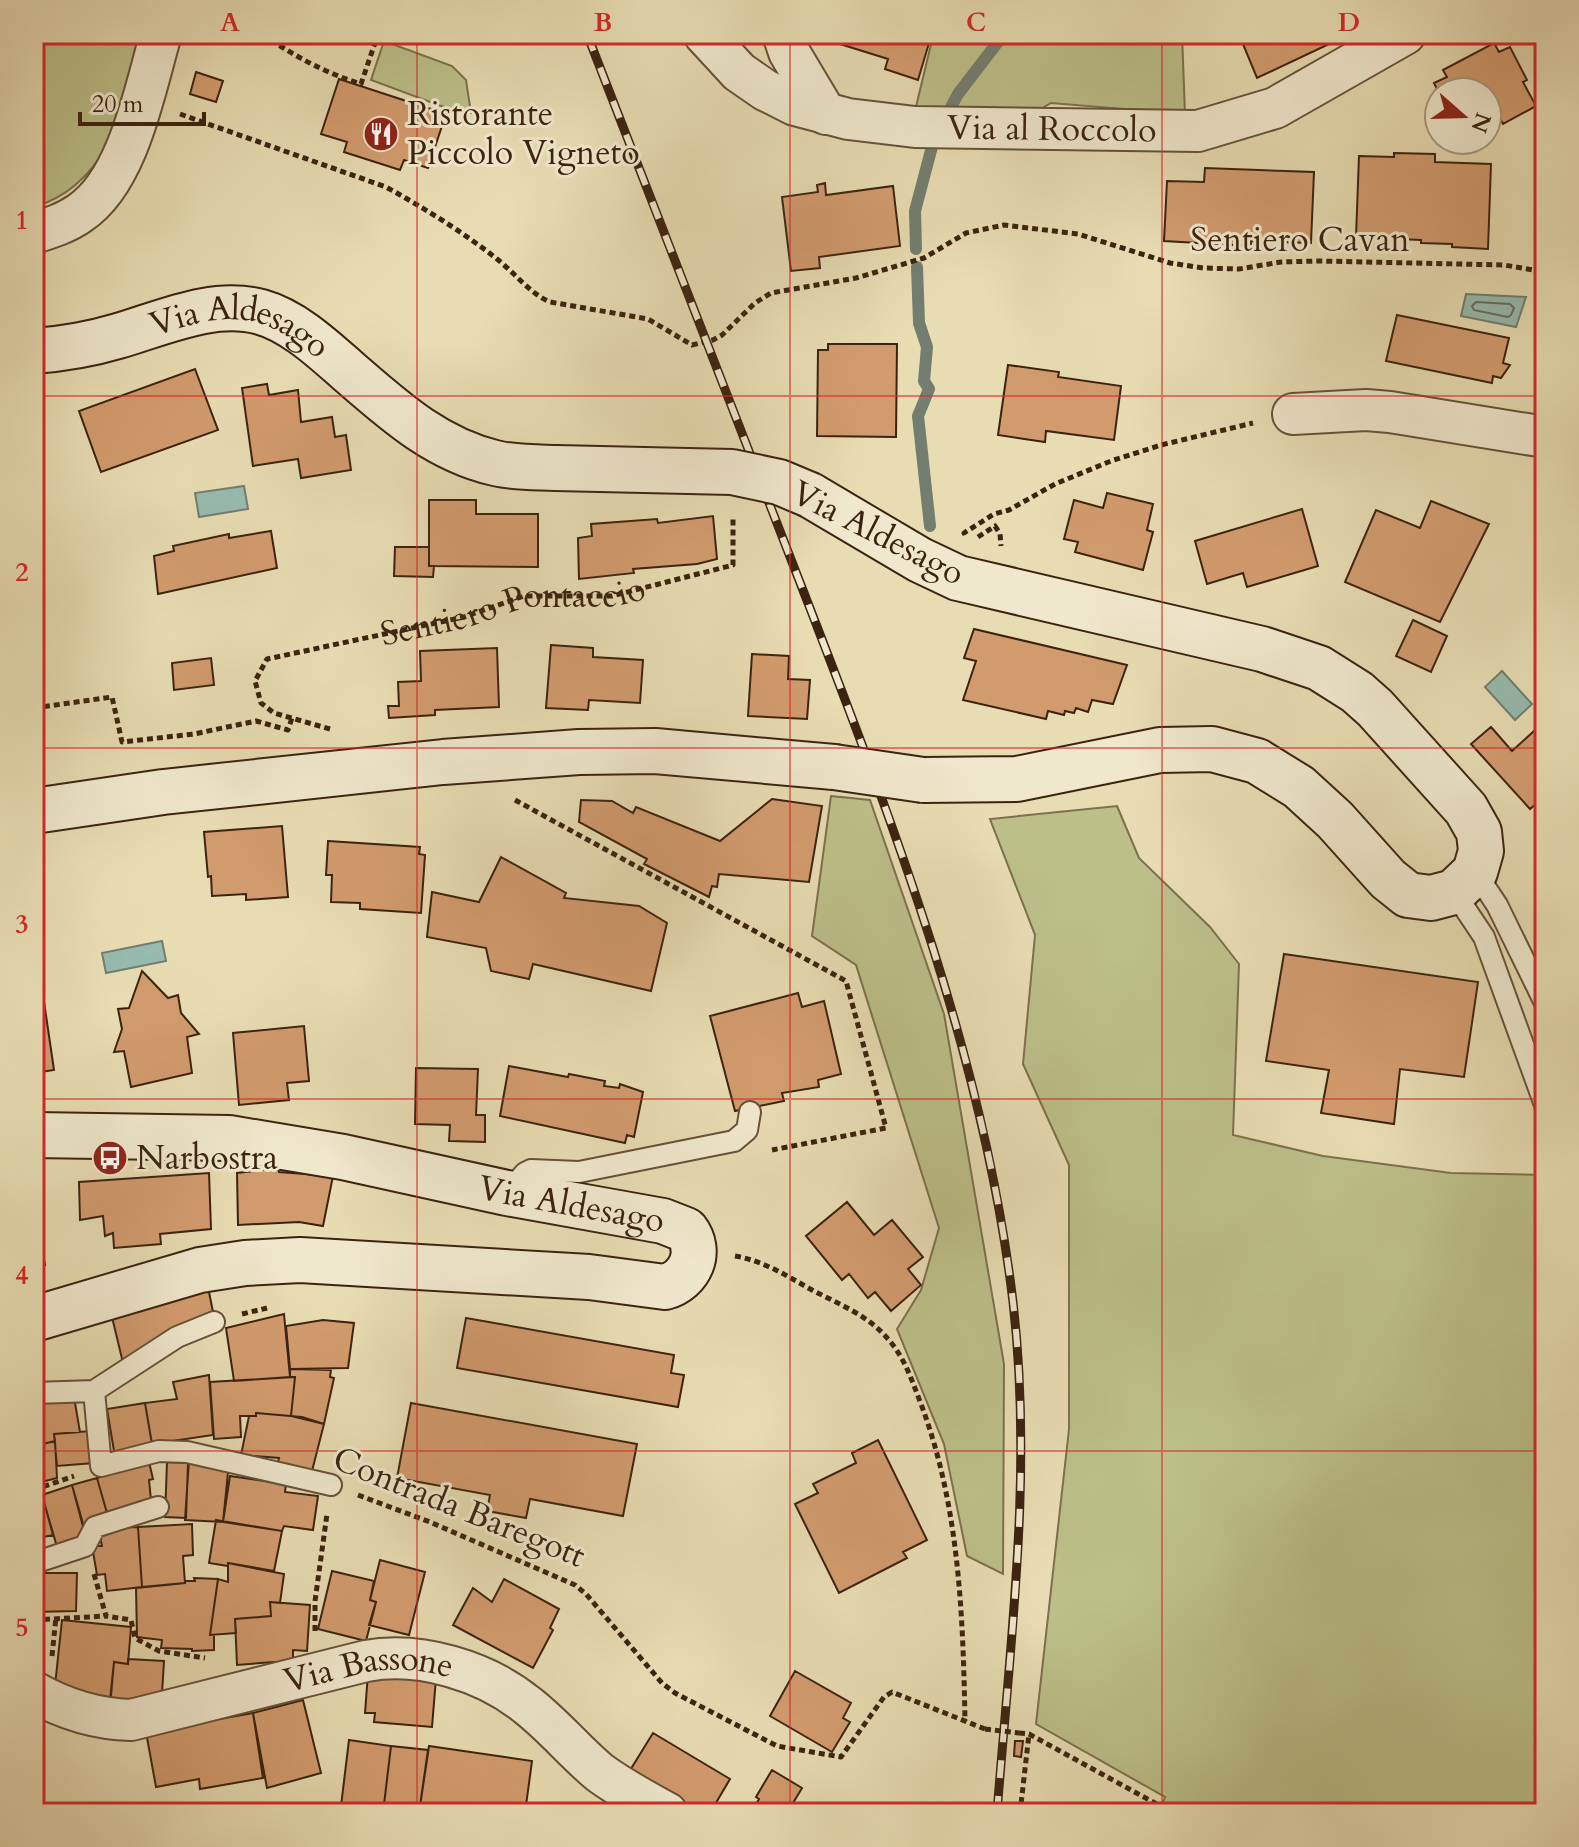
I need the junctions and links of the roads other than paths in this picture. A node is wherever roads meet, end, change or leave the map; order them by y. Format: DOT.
graph roads {
  1 [pos="161,34"];
  2 [pos="704,34"];
  3 [pos="783,34"];
  4 [pos="1405,34"];
  5 [pos="826,114"];
  6 [pos="34,233"];
  7 [pos="34,351"];
  8 [pos="1293,414"];
  9 [pos="1545,437"];
  10 [pos="34,811"];
  11 [pos="1465,882"];
  12 [pos="1545,1003"];
  13 [pos="1545,1105"];
  14 [pos="750,1112"];
  15 [pos="34,1135"];
  16 [pos="507,1193"];
  17 [pos="34,1319"];
  18 [pos="214,1322"];
  19 [pos="94,1391"];
  20 [pos="34,1393"];
  21 [pos="331,1485"];
  22 [pos="158,1507"];
  23 [pos="34,1563"];
  24 [pos="43,1677"];
  25 [pos="667,1813"];
  1 -- 6 [label="street"];
  2 -- 5 [label="street, Via al Roccolo"];
  3 -- 5 [label="street"];
  4 -- 5 [label="street, Via al Roccolo"];
  7 -- 11 [label="street, Via Aldesago, bridge"];
  8 -- 9 [label="street"];
  10 -- 11 [label="street, bridge"];
  11 -- 12 [label="lane"];
  11 -- 13 [label="lane"];
  14 -- 16 [label="lane"];
  15 -- 16 [label="street, Via Aldesago"];
  16 -- 17 [label="street, Via Aldesago"];
  18 -- 19 [label="lane"];
  19 -- 20 [label="lane"];
  19 -- 21 [label="lane, Contrada Baregott"];
  22 -- 23 [label="lane"];
  24 -- 25 [label="street, Via Bassone"];
}
